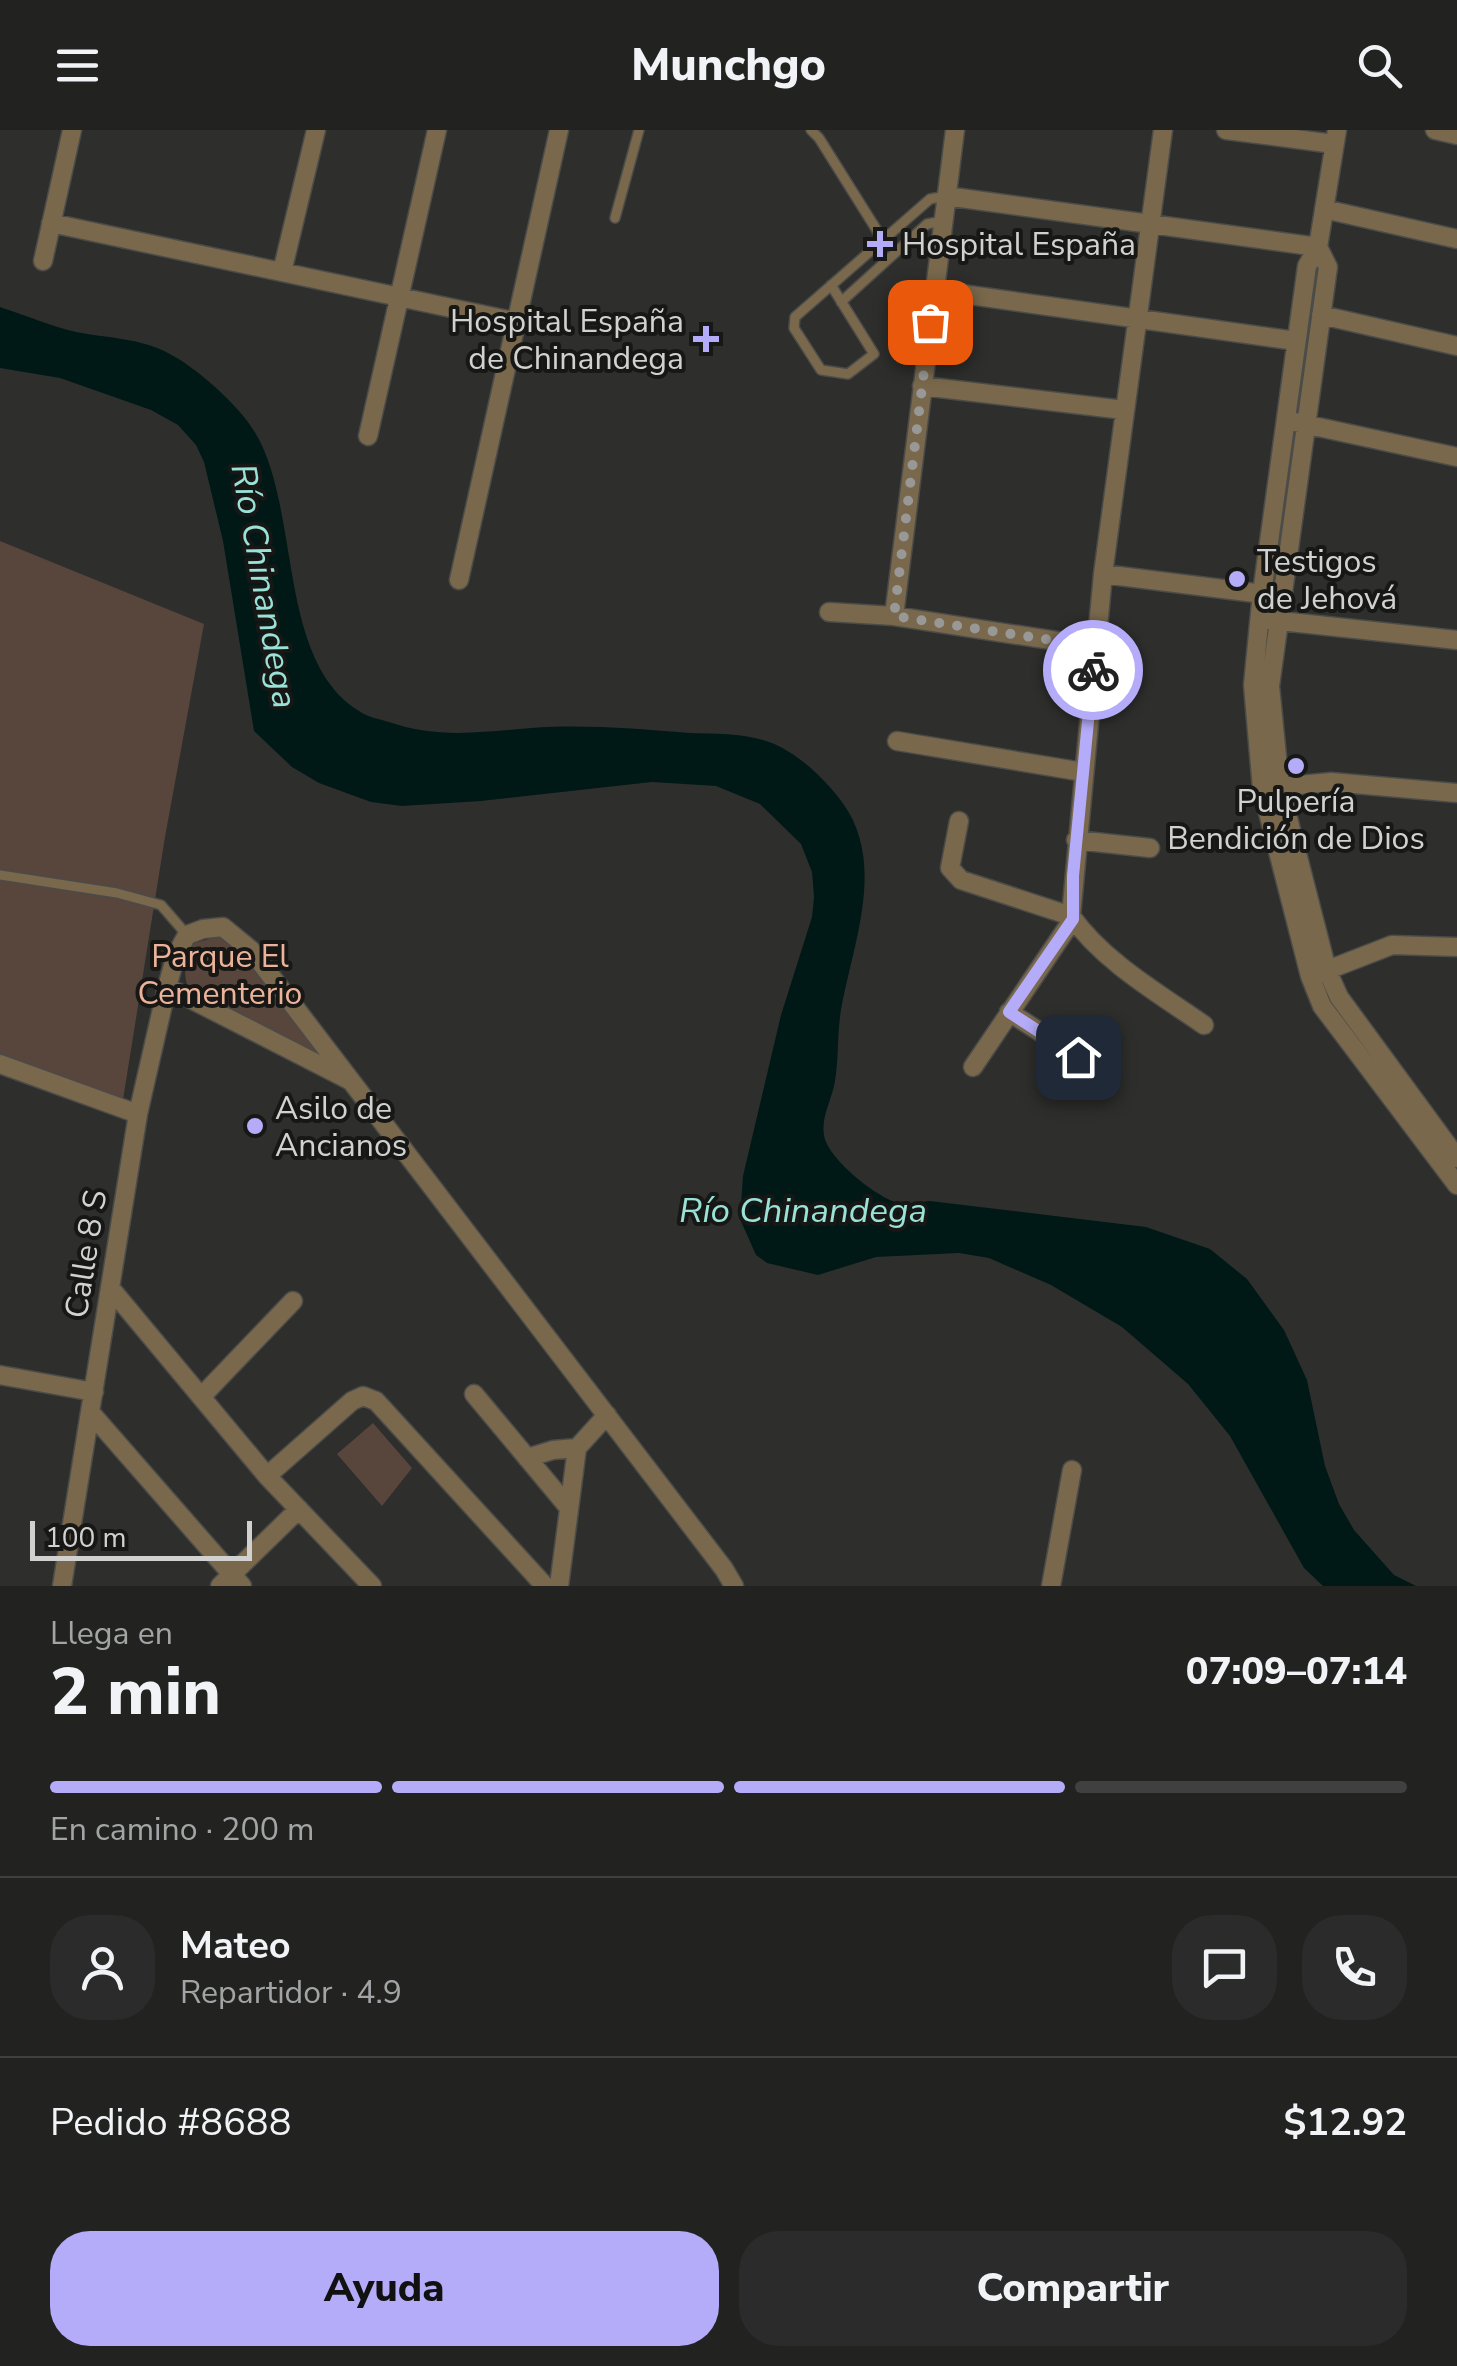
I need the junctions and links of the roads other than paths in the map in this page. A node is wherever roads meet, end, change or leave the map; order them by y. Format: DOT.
graph roads {
  1 [pos="72,130"];
  2 [pos="316,130"];
  3 [pos="437,130"];
  4 [pos="560,130"];
  5 [pos="639,130"];
  6 [pos="810,130"];
  7 [pos="955,130"];
  8 [pos="1163,130"];
  9 [pos="1226,130"];
  10 [pos="1435,130"];
  11 [pos="1457,135"];
  12 [pos="1335,137"];
  13 [pos="946,196"];
  14 [pos="1324,209"];
  15 [pos="615,218"];
  16 [pos="943,221"];
  17 [pos="51,223"];
  18 [pos="1151,224"];
  19 [pos="1457,239"];
  20 [pos="883,240"];
  21 [pos="1318,247"];
  22 [pos="43,261"];
  23 [pos="282,272"];
  24 [pos="831,285"];
  25 [pos="934,290"];
  26 [pos="399,297"];
  27 [pos="841,302"];
  28 [pos="1322,315"];
  29 [pos="1136,318"];
  30 [pos="517,322"];
  31 [pos="1296,341"];
  32 [pos="1457,346"];
  33 [pos="922,386"];
  34 [pos="1124,410"];
  35 [pos="1285,420"];
  36 [pos="1307,424"];
  37 [pos="368,436"];
  38 [pos="1457,457"];
  39 [pos="1103,574"];
  40 [pos="459,580"];
  41 [pos="1262,593"];
  42 [pos="1282,596"];
  43 [pos="828,612"];
  44 [pos="894,616"];
  45 [pos="1269,620"];
  46 [pos="1457,640"];
  47 [pos="1096,647"];
  48 [pos="897,741"];
  49 [pos="1083,772"];
  50 [pos="1271,788"];
  51 [pos="1457,793"];
  52 [pos="959,821"];
  53 [pos="1076,840"];
  54 [pos="1150,848"];
  55 [pos="0,875"];
  56 [pos="1072,917"];
  57 [pos="187,935"];
  58 [pos="1457,947"];
  59 [pos="1318,973"];
  60 [pos="167,987"];
  61 [pos="1009,1012"];
  62 [pos="1204,1025"];
  63 [pos="1078,1057"];
  64 [pos="0,1064"];
  65 [pos="973,1067"];
  66 [pos="354,1083"];
  67 [pos="138,1114"];
  68 [pos="1457,1158"];
  69 [pos="1457,1185"];
  70 [pos="112,1290"];
  71 [pos="293,1302"];
  72 [pos="0,1375"];
  73 [pos="94,1392"];
  74 [pos="474,1394"];
  75 [pos="201,1397"];
  76 [pos="90,1412"];
  77 [pos="607,1415"];
  78 [pos="577,1448"];
  79 [pos="527,1458"];
  80 [pos="1072,1470"];
  81 [pos="267,1476"];
  82 [pos="569,1508"];
  83 [pos="298,1509"];
  84 [pos="231,1582"];
  85 [pos="62,1586"];
  86 [pos="372,1586"];
  87 [pos="545,1586"];
  88 [pos="558,1586"];
  89 [pos="734,1586"];
  90 [pos="1051,1586"];
  1 -- 17 [label="street"];
  2 -- 23 [label="street"];
  3 -- 26 [label="street"];
  4 -- 30 [label="street"];
  5 -- 15 [label="lane"];
  6 -- 20 [label="lane"];
  7 -- 13 [label="street"];
  8 -- 18 [label="street"];
  9 -- 12 [label="street"];
  10 -- 11 [label="street"];
  12 -- 14 [label="street"];
  13 -- 16 [label="street"];
  13 -- 18 [label="street"];
  13 -- 20 [label="lane"];
  14 -- 19 [label="street"];
  14 -- 21 [label="street"];
  16 -- 25 [label="street"];
  16 -- 27 [label="lane"];
  17 -- 22 [label="street"];
  17 -- 23 [label="street"];
  18 -- 21 [label="street"];
  18 -- 29 [label="street"];
  20 -- 24 [label="lane"];
  21 -- 28 [label="street"];
  21 -- 31 [label="street"];
  23 -- 26 [label="street"];
  24 -- 27 [label="lane"];
  24 -- 27 [label="lane"];
  25 -- 29 [label="street"];
  25 -- 33 [label="street"];
  26 -- 30 [label="street"];
  26 -- 37 [label="street"];
  28 -- 32 [label="street"];
  28 -- 36 [label="street"];
  29 -- 31 [label="street"];
  29 -- 34 [label="street"];
  30 -- 40 [label="street"];
  31 -- 35 [label="street"];
  33 -- 34 [label="street"];
  33 -- 44 [label="street"];
  34 -- 39 [label="street"];
  35 -- 36 [label="street"];
  35 -- 41 [label="street"];
  36 -- 38 [label="street"];
  36 -- 42 [label="street"];
  39 -- 41 [label="street"];
  39 -- 47 [label="street"];
  41 -- 42 [label="street"];
  41 -- 45 [label="street"];
  42 -- 45 [label="street"];
  43 -- 44 [label="street"];
  44 -- 47 [label="street"];
  45 -- 46 [label="street"];
  45 -- 50 [label="street"];
  47 -- 49 [label="street"];
  48 -- 49 [label="street"];
  49 -- 53 [label="street"];
  50 -- 51 [label="street"];
  50 -- 59 [label="street"];
  52 -- 56 [label="street"];
  53 -- 54 [label="street"];
  53 -- 56 [label="street"];
  55 -- 57 [label="lane"];
  56 -- 61 [label="street"];
  56 -- 62 [label="street"];
  57 -- 60 [label="street, Calle 8 S"];
  57 -- 66 [label="street"];
  58 -- 59 [label="street"];
  59 -- 68 [label="street"];
  59 -- 69 [label="street"];
  60 -- 66 [label="street"];
  60 -- 67 [label="street, Calle 8 S"];
  61 -- 63 [label="street"];
  61 -- 65 [label="street"];
  64 -- 67 [label="street"];
  66 -- 77 [label="street"];
  67 -- 70 [label="street, Calle 8 S"];
  70 -- 73 [label="street, Calle 8 S"];
  70 -- 75 [label="street"];
  71 -- 75 [label="street"];
  72 -- 73 [label="street"];
  73 -- 76 [label="street, Calle 8 S"];
  74 -- 79 [label="street"];
  75 -- 81 [label="street"];
  76 -- 84 [label="street"];
  76 -- 85 [label="street, Calle 8 S"];
  77 -- 78 [label="street"];
  77 -- 89 [label="street"];
  78 -- 79 [label="street"];
  78 -- 82 [label="street"];
  79 -- 82 [label="street"];
  80 -- 90 [label="street"];
  81 -- 83 [label="street"];
  81 -- 87 [label="street"];
  82 -- 88 [label="street"];
  83 -- 84 [label="street"];
  83 -- 86 [label="street"];
}
